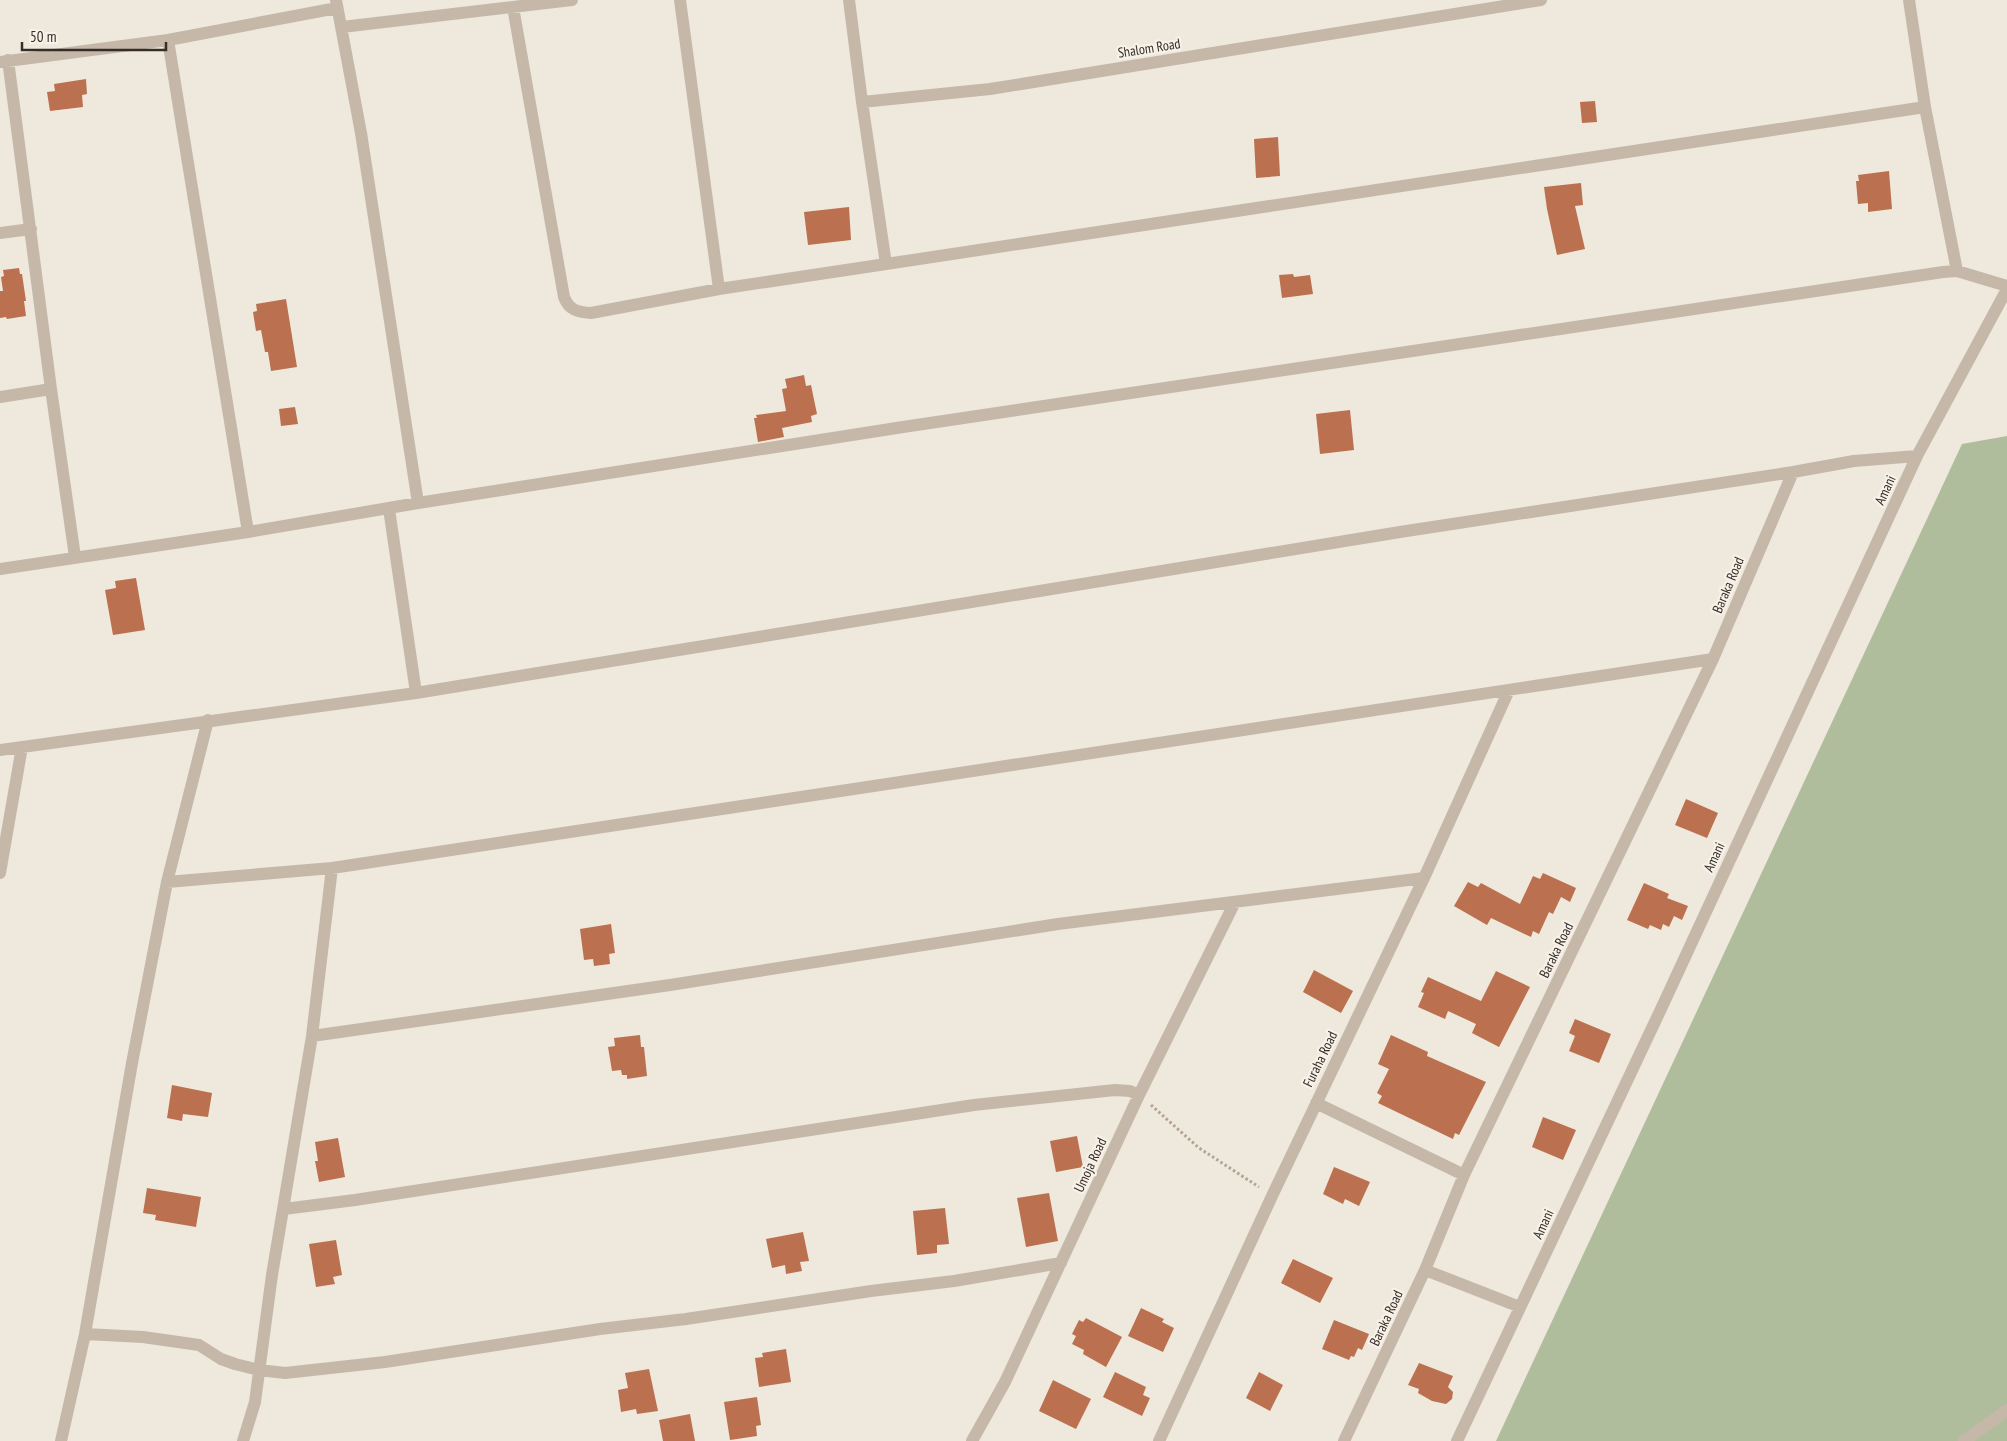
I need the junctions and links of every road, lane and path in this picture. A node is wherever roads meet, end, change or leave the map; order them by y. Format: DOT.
graph roads {
  1 [pos="572,0"];
  2 [pos="680,0"];
  3 [pos="849,0"];
  4 [pos="1541,0"];
  5 [pos="1909,0"];
  6 [pos="337,4"];
  7 [pos="513,7"];
  8 [pos="342,27"];
  9 [pos="168,40"];
  10 [pos="4,61"];
  11 [pos="862,102"];
  12 [pos="1925,108"];
  13 [pos="30,229"];
  14 [pos="0,233"];
  15 [pos="886,264"];
  16 [pos="1957,271"];
  17 [pos="2007,288"];
  18 [pos="719,289"];
  19 [pos="51,390"];
  20 [pos="0,397"];
  21 [pos="1917,456"];
  22 [pos="1793,472"];
  23 [pos="418,503"];
  24 [pos="389,509"];
  25 [pos="248,532"];
  26 [pos="76,557"];
  27 [pos="0,569"];
  28 [pos="1713,659"];
  29 [pos="1509,690"];
  30 [pos="416,693"];
  31 [pos="208,720"];
  32 [pos="22,747"];
  33 [pos="0,750"];
  34 [pos="332,868"];
  35 [pos="0,873"];
  36 [pos="1424,878"];
  37 [pos="168,882"];
  38 [pos="1234,902"];
  39 [pos="312,1036"];
  40 [pos="1139,1095"];
  41 [pos="1316,1103"];
  42 [pos="1464,1175"];
  43 [pos="1272,1196"];
  44 [pos="284,1209"];
  45 [pos="1060,1263"];
  46 [pos="1425,1270"];
  47 [pos="1520,1307"];
  48 [pos="85,1334"];
  49 [pos="259,1370"];
  50 [pos="2007,1410"];
  51 [pos="61,1441"];
  52 [pos="243,1441"];
  53 [pos="972,1441"];
  54 [pos="1159,1441"];
  55 [pos="1344,1441"];
  56 [pos="1456,1441"];
  57 [pos="1964,1441"];
  1 -- 7 [label="street"];
  2 -- 18 [label="street"];
  3 -- 11 [label="street"];
  4 -- 11 [label="street, Shalom Road"];
  5 -- 12 [label="street"];
  6 -- 8 [label="street"];
  6 -- 9 [label="street"];
  7 -- 8 [label="street"];
  7 -- 18 [label="street"];
  8 -- 23 [label="street"];
  9 -- 10 [label="street"];
  9 -- 25 [label="street"];
  10 -- 13 [label="street"];
  11 -- 15 [label="street"];
  12 -- 15 [label="street"];
  12 -- 16 [label="street"];
  13 -- 14 [label="street"];
  13 -- 19 [label="street"];
  15 -- 18 [label="street"];
  16 -- 17 [label="street"];
  16 -- 23 [label="street"];
  17 -- 21 [label="street, Amani"];
  19 -- 20 [label="street"];
  19 -- 26 [label="street"];
  21 -- 22 [label="street"];
  21 -- 47 [label="street, Amani"];
  22 -- 28 [label="street, Baraka Road"];
  22 -- 30 [label="street"];
  23 -- 24 [label="street"];
  24 -- 25 [label="street"];
  24 -- 30 [label="street"];
  25 -- 26 [label="street"];
  26 -- 27 [label="street"];
  28 -- 29 [label="street"];
  28 -- 42 [label="street, Baraka Road"];
  29 -- 34 [label="street"];
  29 -- 36 [label="street, Furaha Road"];
  30 -- 31 [label="street"];
  31 -- 32 [label="street"];
  31 -- 37 [label="street"];
  32 -- 33 [label="street"];
  32 -- 35 [label="street"];
  34 -- 37 [label="street"];
  34 -- 39 [label="street"];
  36 -- 38 [label="street"];
  36 -- 41 [label="street, Furaha Road"];
  37 -- 48 [label="street"];
  38 -- 39 [label="street"];
  38 -- 40 [label="street, Umoja Road"];
  39 -- 44 [label="street"];
  40 -- 43 [label="path"];
  40 -- 44 [label="street"];
  40 -- 45 [label="street, Umoja Road"];
  41 -- 42 [label="street"];
  41 -- 43 [label="street, Furaha Road"];
  42 -- 46 [label="street, Baraka Road"];
  43 -- 54 [label="street, Furaha Road"];
  44 -- 49 [label="street"];
  45 -- 49 [label="street"];
  45 -- 53 [label="street, Umoja Road"];
  46 -- 47 [label="street"];
  46 -- 55 [label="street, Baraka Road"];
  47 -- 56 [label="street, Amani"];
  48 -- 49 [label="street"];
  48 -- 51 [label="street"];
  49 -- 52 [label="street"];
  50 -- 57 [label="street"];
}
